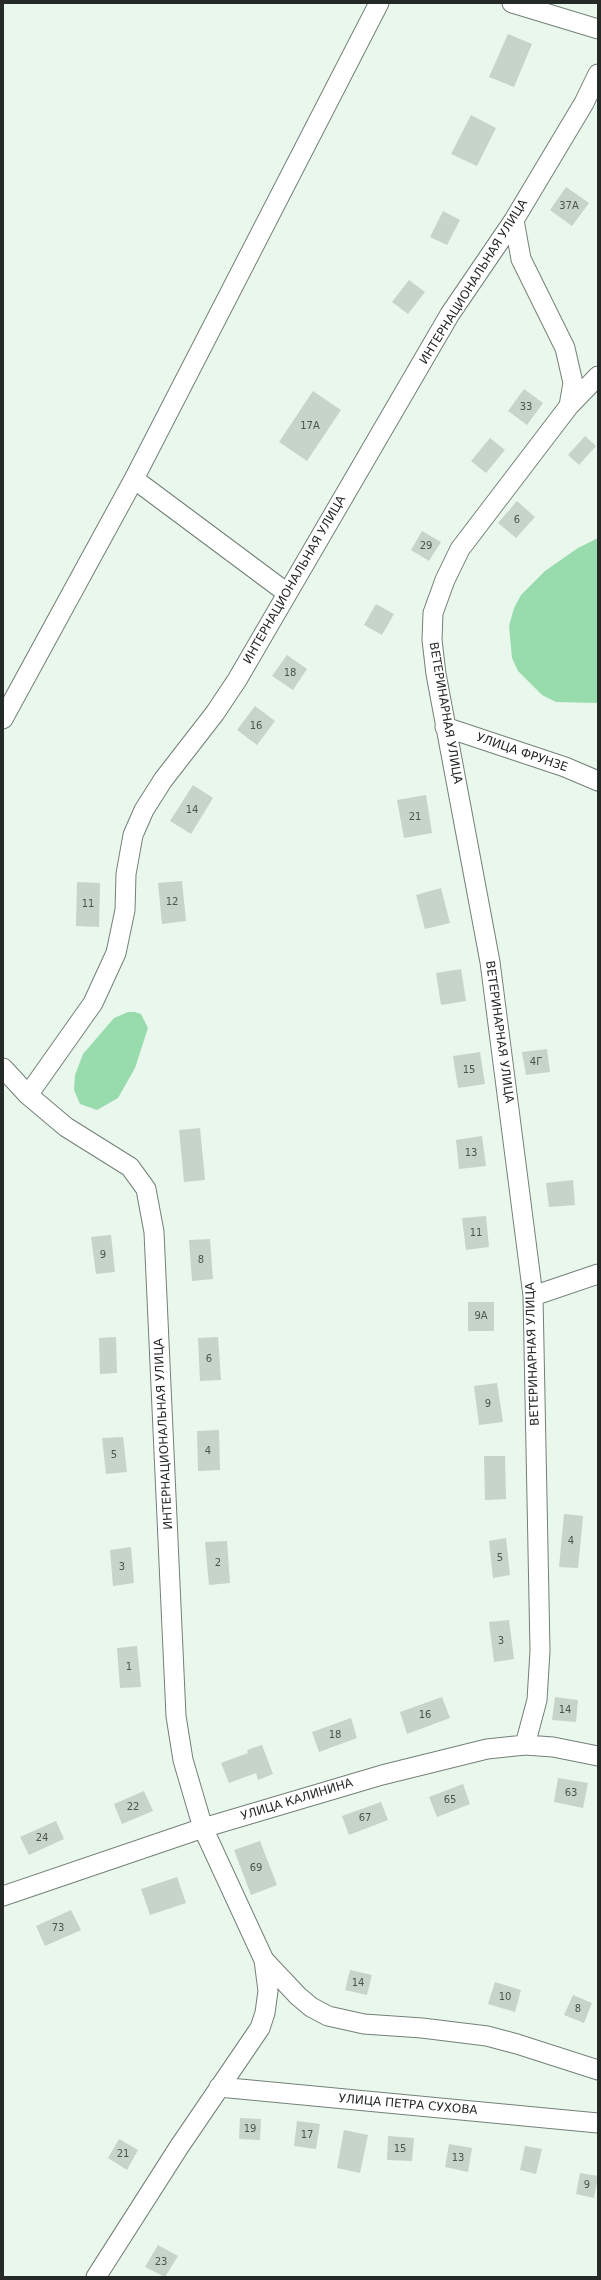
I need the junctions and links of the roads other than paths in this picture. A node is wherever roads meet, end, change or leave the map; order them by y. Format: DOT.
graph roads {
  1 [pos="379,3"];
  2 [pos="512,3"];
  3 [pos="598,29"];
  4 [pos="598,74"];
  5 [pos="514,220"];
  6 [pos="597,376"];
  7 [pos="569,406"];
  8 [pos="134,480"];
  9 [pos="287,593"];
  10 [pos="3,719"];
  11 [pos="445,727"];
  12 [pos="598,782"];
  13 [pos="3,1068"];
  14 [pos="28,1095"];
  15 [pos="598,1274"];
  16 [pos="533,1296"];
  17 [pos="524,1745"];
  18 [pos="598,1756"];
  19 [pos="203,1828"];
  20 [pos="3,1896"];
  21 [pos="264,1960"];
  22 [pos="598,2070"];
  23 [pos="219,2087"];
  24 [pos="598,2123"];
  25 [pos="96,2277"];
  1 -- 8 [label="street"];
  2 -- 3 [label="street"];
  4 -- 5 [label="street, ИНТЕРНАЦИОНАЛЬНАЯ УЛИЦА"];
  5 -- 7 [label="street"];
  5 -- 9 [label="street, ИНТЕРНАЦИОНАЛЬНАЯ УЛИЦА"];
  6 -- 7 [label="street, ВЕТЕРИНАРНАЯ УЛИЦА"];
  7 -- 11 [label="street, ВЕТЕРИНАРНАЯ УЛИЦА"];
  8 -- 9 [label="street"];
  8 -- 10 [label="street"];
  9 -- 14 [label="street, ИНТЕРНАЦИОНАЛЬНАЯ УЛИЦА"];
  11 -- 12 [label="street, УЛИЦА ФРУНЗЕ"];
  11 -- 16 [label="street, ВЕТЕРИНАРНАЯ УЛИЦА"];
  13 -- 14 [label="street, ИНТЕРНАЦИОНАЛЬНАЯ УЛИЦА"];
  14 -- 19 [label="street, ИНТЕРНАЦИОНАЛЬНАЯ УЛИЦА"];
  15 -- 16 [label="street"];
  16 -- 17 [label="street, ВЕТЕРИНАРНАЯ УЛИЦА"];
  17 -- 18 [label="street, УЛИЦА КАЛИНИНА"];
  17 -- 19 [label="street, УЛИЦА КАЛИНИНА"];
  19 -- 20 [label="street, УЛИЦА КАЛИНИНА"];
  19 -- 21 [label="street"];
  21 -- 22 [label="street"];
  21 -- 23 [label="street"];
  23 -- 24 [label="street, УЛИЦА ПЕТРА СУХОВА"];
  23 -- 25 [label="street"];
}
